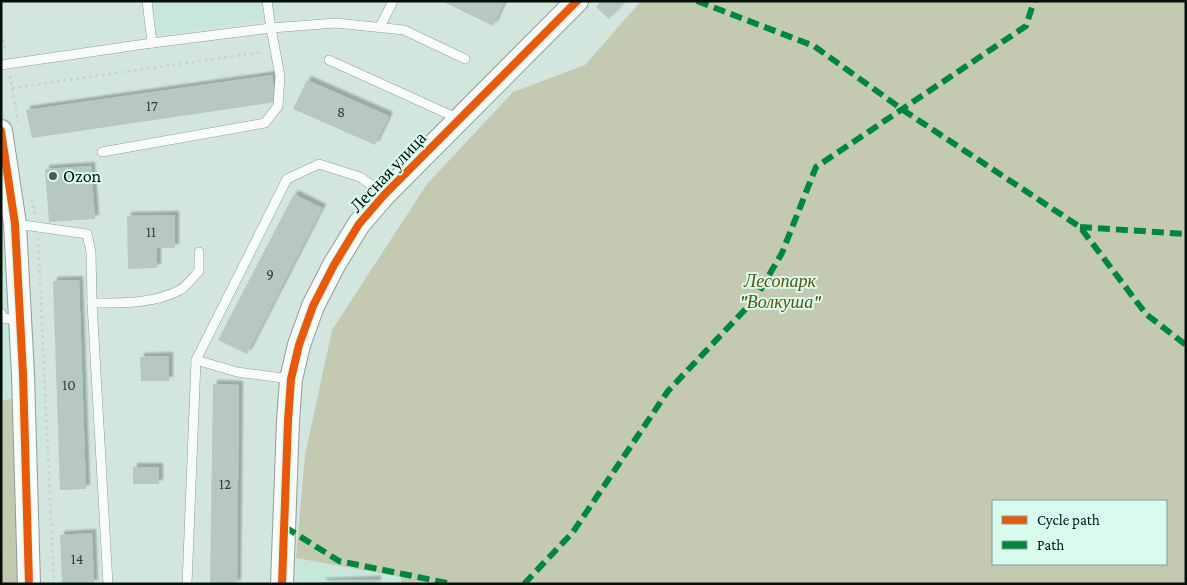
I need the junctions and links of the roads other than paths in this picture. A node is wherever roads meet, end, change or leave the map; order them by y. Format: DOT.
graph roads {
  1 [pos="147,1"];
  2 [pos="267,1"];
  3 [pos="393,1"];
  4 [pos="577,1"];
  5 [pos="380,27"];
  6 [pos="271,28"];
  7 [pos="152,43"];
  8 [pos="465,59"];
  9 [pos="330,60"];
  10 [pos="1,66"];
  11 [pos="459,119"];
  12 [pos="1,131"];
  13 [pos="102,152"];
  14 [pos="384,194"];
  15 [pos="15,224"];
  16 [pos="199,252"];
  17 [pos="92,303"];
  18 [pos="11,317"];
  19 [pos="196,360"];
  20 [pos="291,379"];
  21 [pos="29,584"];
  22 [pos="108,584"];
  23 [pos="187,584"];
  24 [pos="282,584"];
  1 -- 7 [label="lane"];
  2 -- 6 [label="lane"];
  3 -- 5 [label="lane"];
  4 -- 11 [label="street, Лесная улица"];
  5 -- 6 [label="lane"];
  5 -- 8 [label="lane"];
  6 -- 7 [label="lane"];
  6 -- 13 [label="lane"];
  7 -- 10 [label="lane"];
  9 -- 11 [label="lane"];
  11 -- 14 [label="street, Лесная улица"];
  12 -- 15 [label="street"];
  14 -- 19 [label="lane"];
  14 -- 20 [label="street, Лесная улица"];
  15 -- 17 [label="lane"];
  15 -- 18 [label="street"];
  16 -- 17 [label="lane"];
  17 -- 22 [label="lane"];
  18 -- 21 [label="street"];
  19 -- 20 [label="lane"];
  19 -- 23 [label="lane"];
  20 -- 24 [label="street, Лесная улица"];
}
